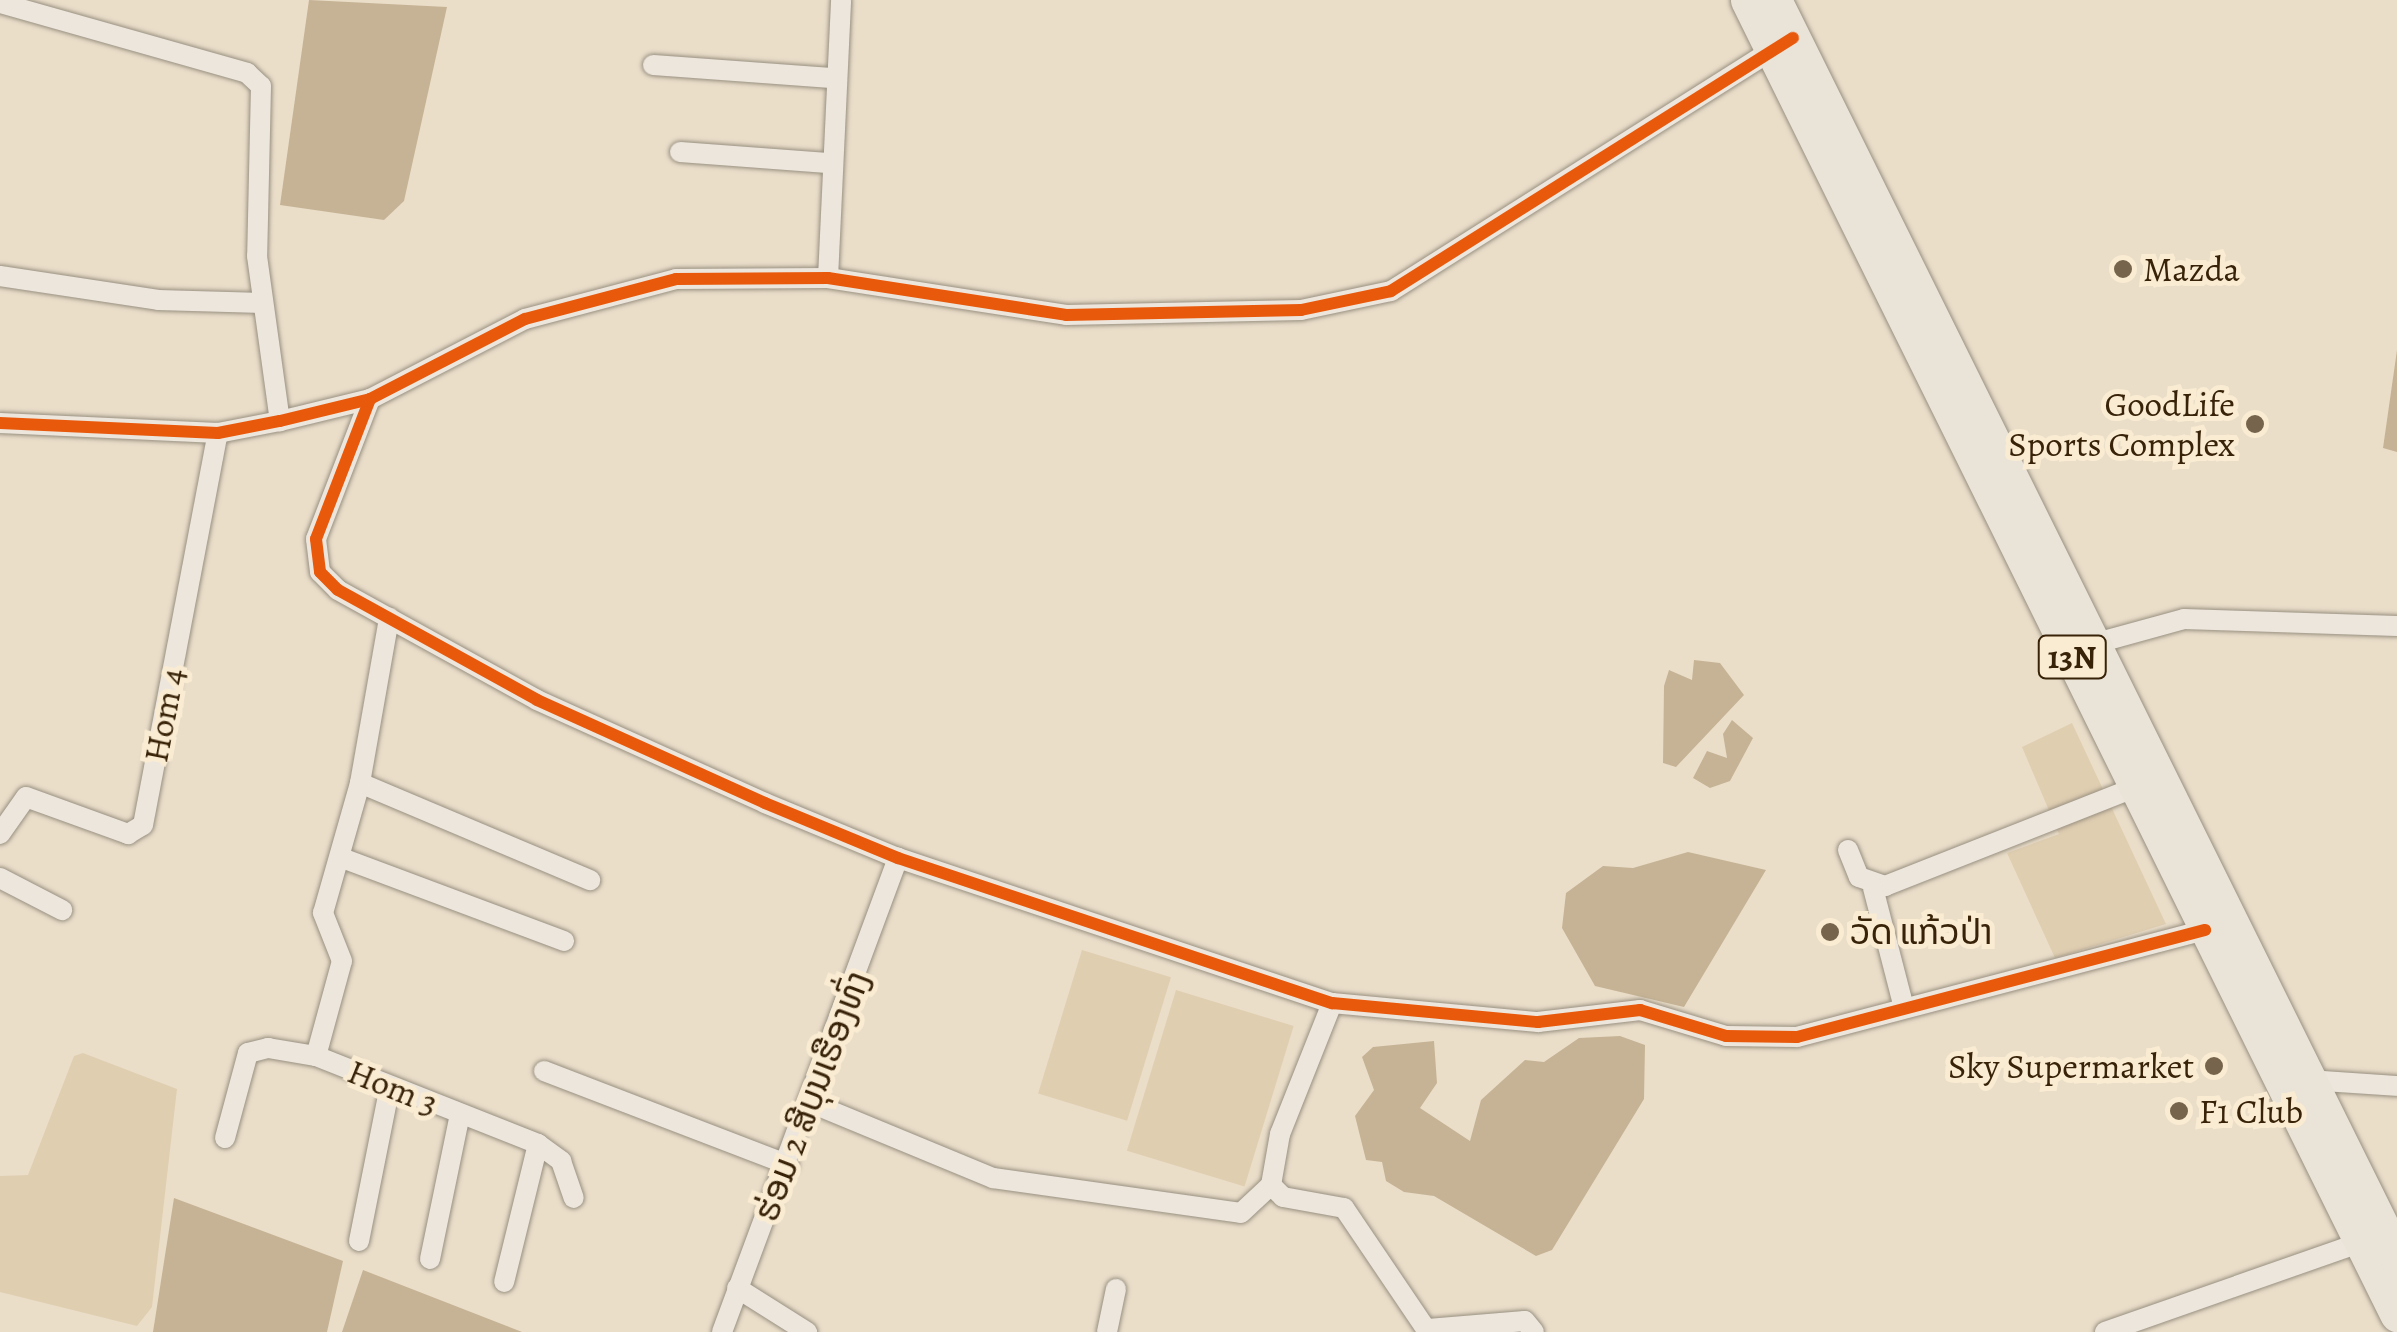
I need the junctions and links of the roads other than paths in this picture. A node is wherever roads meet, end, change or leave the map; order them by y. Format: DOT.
graph roads {
  1 [pos="841,0"];
  2 [pos="1748,0"];
  3 [pos="1774,0"];
  4 [pos="0,3"];
  5 [pos="1782,44"];
  6 [pos="653,66"];
  7 [pos="832,78"];
  8 [pos="680,152"];
  9 [pos="828,164"];
  10 [pos="830,228"];
  11 [pos="0,276"];
  12 [pos="828,278"];
  13 [pos="853,283"];
  14 [pos="263,303"];
  15 [pos="370,400"];
  16 [pos="280,421"];
  17 [pos="0,422"];
  18 [pos="218,433"];
  19 [pos="389,618"];
  20 [pos="2397,626"];
  21 [pos="2093,644"];
  22 [pos="360,782"];
  23 [pos="2136,786"];
  24 [pos="0,834"];
  25 [pos="1848,850"];
  26 [pos="342,858"];
  27 [pos="898,858"];
  28 [pos="0,878"];
  29 [pos="590,880"];
  30 [pos="1873,888"];
  31 [pos="62,910"];
  32 [pos="2205,930"];
  33 [pos="564,941"];
  34 [pos="1332,1003"];
  35 [pos="1904,1008"];
  36 [pos="316,1056"];
  37 [pos="544,1071"];
  38 [pos="2307,1080"];
  39 [pos="390,1086"];
  40 [pos="2397,1086"];
  41 [pos="814,1104"];
  42 [pos="460,1114"];
  43 [pos="224,1138"];
  44 [pos="538,1144"];
  45 [pos="789,1165"];
  46 [pos="1271,1185"];
  47 [pos="574,1198"];
  48 [pos="359,1241"];
  49 [pos="2385,1244"];
  50 [pos="430,1259"];
  51 [pos="504,1282"];
  52 [pos="737,1288"];
  53 [pos="1116,1289"];
  54 [pos="2397,1314"];
  55 [pos="1428,1330"];
  56 [pos="722,1332"];
  57 [pos="807,1332"];
  58 [pos="1107,1332"];
  59 [pos="1534,1332"];
  60 [pos="2104,1332"];
  1 -- 7 [label="street"];
  2 -- 5 [label="highway, 13N"];
  3 -- 5 [label="highway, 13N"];
  4 -- 14 [label="street"];
  5 -- 13 [label="street"];
  5 -- 21 [label="highway, 13N"];
  5 -- 23 [label="highway, 13N"];
  6 -- 7 [label="street"];
  7 -- 9 [label="street"];
  8 -- 9 [label="street"];
  9 -- 10 [label="street"];
  10 -- 12 [label="street"];
  10 -- 13 [label="street"];
  11 -- 14 [label="street"];
  12 -- 13 [label="street"];
  12 -- 15 [label="street"];
  14 -- 16 [label="street"];
  15 -- 16 [label="street"];
  15 -- 19 [label="street"];
  16 -- 18 [label="street"];
  17 -- 18 [label="street"];
  18 -- 24 [label="street, Hom 4"];
  19 -- 22 [label="street, Hom 3"];
  19 -- 27 [label="street"];
  20 -- 21 [label="street"];
  21 -- 38 [label="highway, 13N"];
  22 -- 26 [label="street, Hom 3"];
  22 -- 29 [label="street"];
  23 -- 30 [label="street"];
  23 -- 32 [label="highway, 13N"];
  25 -- 30 [label="street"];
  26 -- 33 [label="street"];
  26 -- 36 [label="street, Hom 3"];
  27 -- 34 [label="street"];
  27 -- 41 [label="street, ຮ່ອມ 2 ສີບຸນເຮືອງທົ່ງ"];
  28 -- 31 [label="street"];
  30 -- 35 [label="street"];
  32 -- 35 [label="street"];
  32 -- 49 [label="highway, 13N"];
  34 -- 35 [label="street"];
  34 -- 46 [label="street"];
  36 -- 39 [label="street, Hom 3"];
  36 -- 43 [label="street"];
  37 -- 45 [label="street"];
  38 -- 40 [label="street"];
  38 -- 49 [label="highway, 13N"];
  39 -- 42 [label="street, Hom 3"];
  39 -- 48 [label="street"];
  41 -- 45 [label="street, ຮ່ອມ 2 ສີບຸນເຮືອງທົ່ງ"];
  41 -- 46 [label="street"];
  42 -- 44 [label="street, Hom 3"];
  42 -- 50 [label="street"];
  44 -- 47 [label="street"];
  44 -- 51 [label="street"];
  45 -- 52 [label="street, ຮ່ອມ 2 ສີບຸນເຮືອງທົ່ງ"];
  46 -- 55 [label="street"];
  49 -- 54 [label="highway, 13N"];
  49 -- 60 [label="street"];
  52 -- 56 [label="street, ຮ່ອມ 2 ສີບຸນເຮືອງທົ່ງ"];
  52 -- 57 [label="street"];
  53 -- 58 [label="street"];
  55 -- 59 [label="street"];
}
